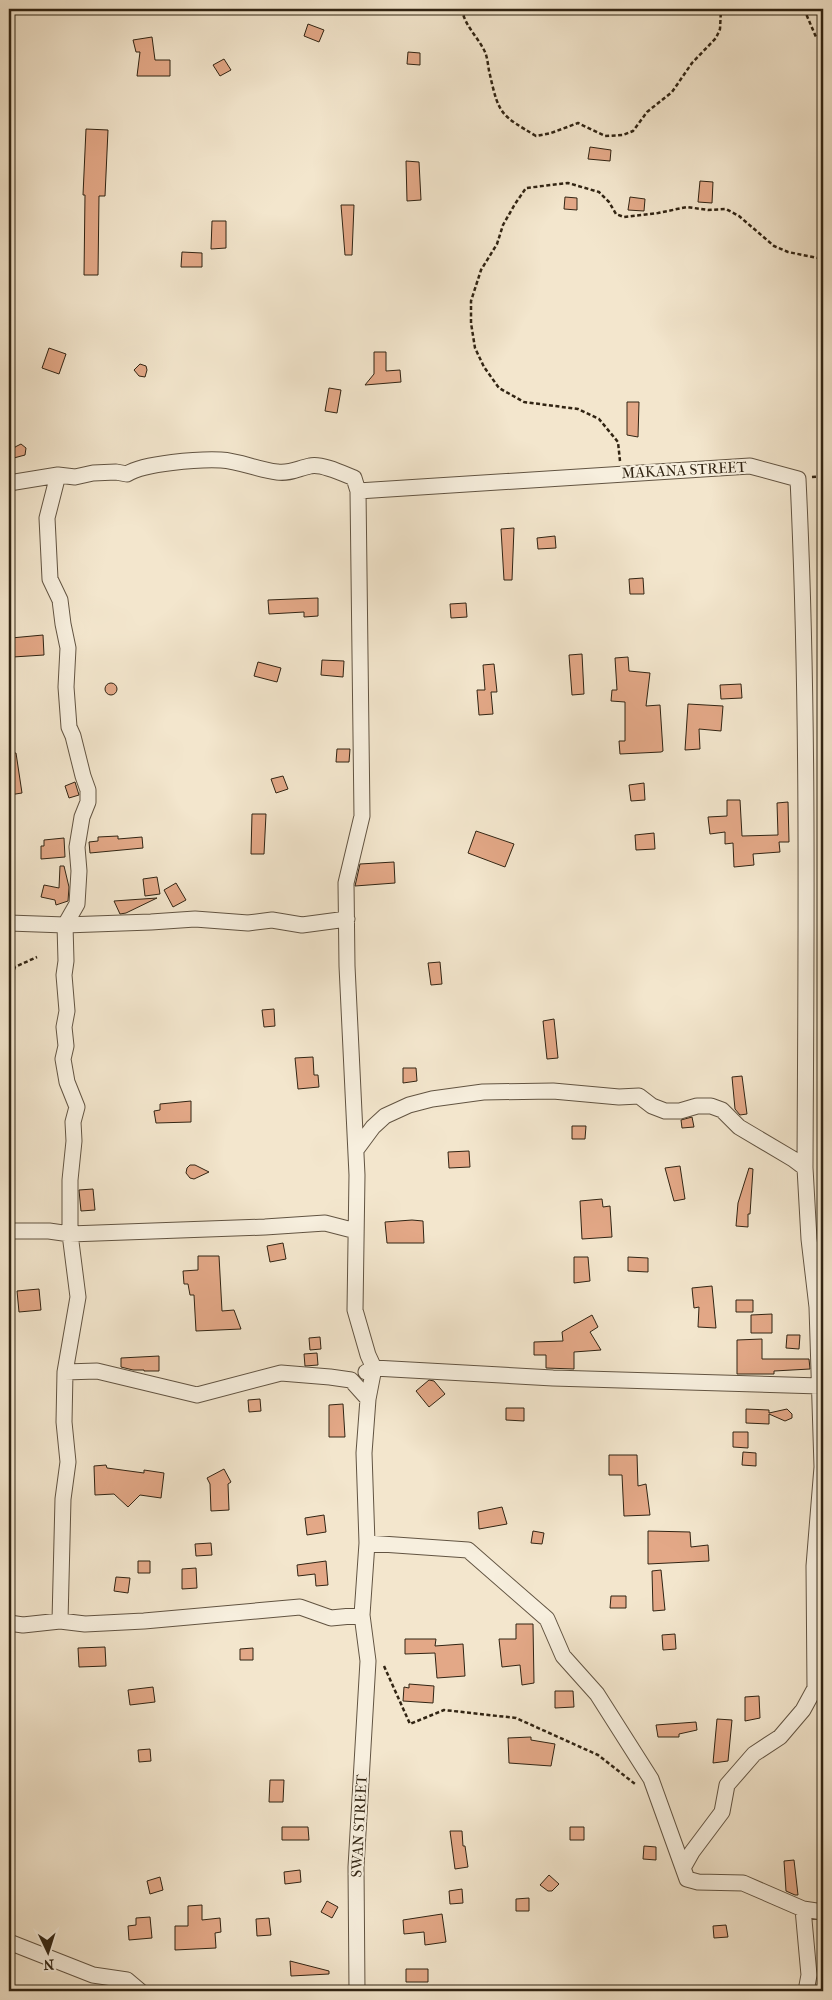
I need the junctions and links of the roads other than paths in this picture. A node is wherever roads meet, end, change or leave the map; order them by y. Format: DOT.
graph roads {
  1 [pos="58,474"];
  2 [pos="9,483"];
  3 [pos="358,491"];
  4 [pos="346,919"];
  5 [pos="9,923"];
  6 [pos="65,925"];
  7 [pos="356,1150"];
  8 [pos="805,1168"];
  9 [pos="9,1231"];
  10 [pos="356,1231"];
  11 [pos="70,1234"];
  12 [pos="374,1368"];
  13 [pos="65,1372"];
  14 [pos="351,1380"];
  15 [pos="820,1386"];
  16 [pos="368,1399"];
  17 [pos="367,1543"];
  18 [pos="362,1615"];
  19 [pos="60,1621"];
  20 [pos="9,1623"];
  21 [pos="683,1868"];
  22 [pos="803,1908"];
  23 [pos="823,1912"];
  24 [pos="9,1942"];
  25 [pos="140,1991"];
  26 [pos="357,1991"];
  27 [pos="806,1991"];
  1 -- 2 [label="street"];
  1 -- 3 [label="street"];
  1 -- 6 [label="street"];
  3 -- 4 [label="street"];
  3 -- 8 [label="street, MAKANA STREET"];
  4 -- 6 [label="street"];
  4 -- 7 [label="street"];
  5 -- 6 [label="street"];
  6 -- 11 [label="street"];
  7 -- 8 [label="street"];
  7 -- 10 [label="street"];
  8 -- 15 [label="street, MAKANA STREET"];
  9 -- 11 [label="street"];
  10 -- 11 [label="street"];
  10 -- 12 [label="street"];
  11 -- 13 [label="street"];
  12 -- 14 [label="street"];
  12 -- 15 [label="street"];
  12 -- 16 [label="street, SWAN STREET"];
  13 -- 14 [label="street"];
  13 -- 19 [label="street"];
  14 -- 16 [label="street"];
  15 -- 21 [label="street, MAKANA STREET"];
  16 -- 17 [label="street, SWAN STREET"];
  17 -- 18 [label="street, SWAN STREET"];
  17 -- 21 [label="street"];
  18 -- 19 [label="street"];
  18 -- 26 [label="street, SWAN STREET"];
  19 -- 20 [label="street"];
  21 -- 22 [label="street"];
  22 -- 23 [label="street"];
  22 -- 27 [label="street"];
  24 -- 25 [label="street"];
}
